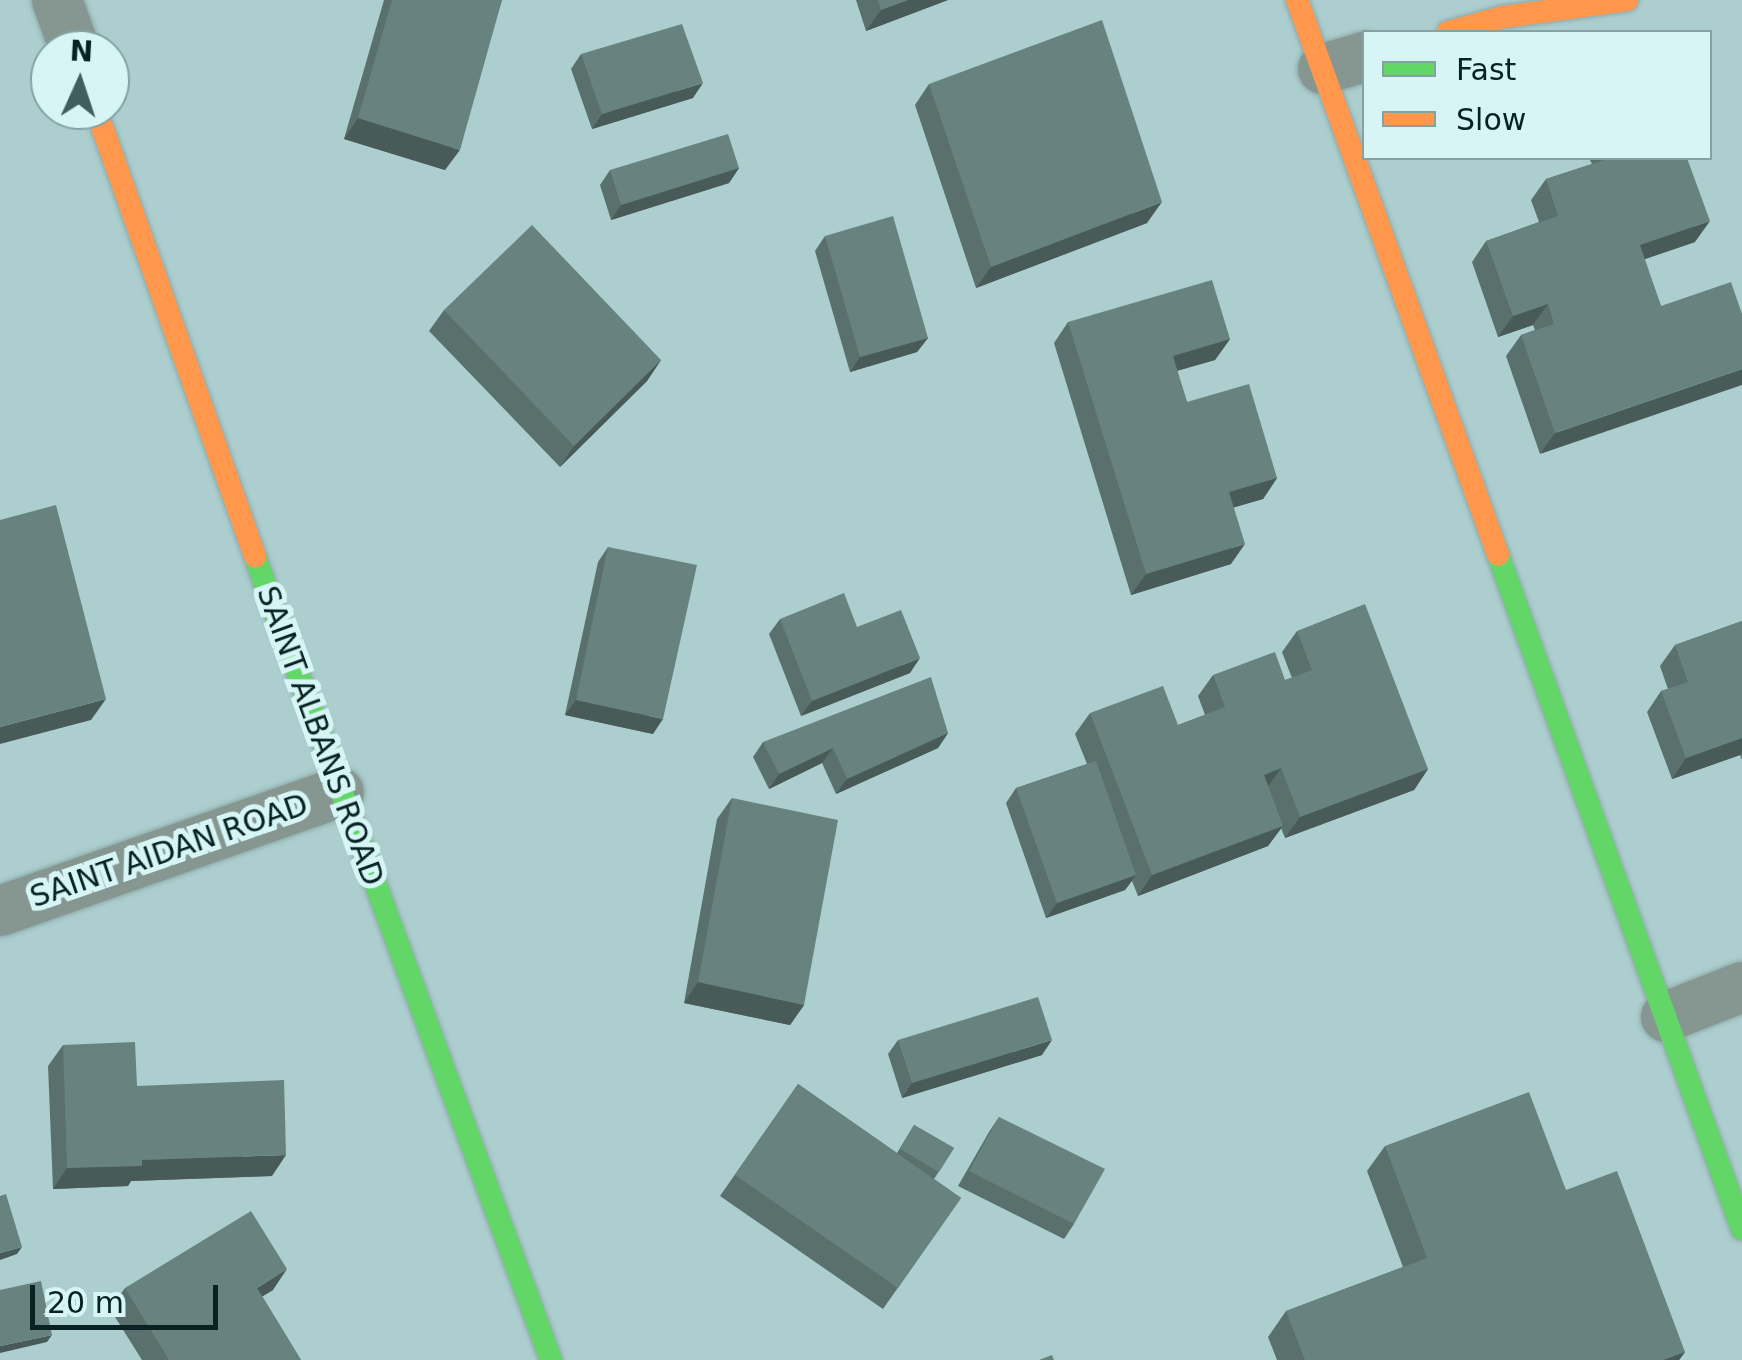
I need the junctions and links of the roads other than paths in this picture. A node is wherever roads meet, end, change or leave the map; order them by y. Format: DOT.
graph roads {
  1 [pos="57,0"];
  2 [pos="1297,0"];
  3 [pos="1626,0"];
  4 [pos="67,30"];
  5 [pos="1455,30"];
  6 [pos="1344,63"];
  7 [pos="1362,116"];
  8 [pos="103,130"];
  9 [pos="1377,160"];
  10 [pos="339,792"];
  11 [pos="0,910"];
  12 [pos="1742,987"];
  13 [pos="1666,1017"];
  14 [pos="1742,1229"];
  15 [pos="552,1360"];
  1 -- 4 [label="street"];
  2 -- 6 [label="street"];
  3 -- 5 [label="street"];
  6 -- 7 [label="street"];
  8 -- 10 [label="street, SAINT ALBANS ROAD"];
  9 -- 13 [label="street"];
  10 -- 11 [label="street, SAINT AIDAN ROAD"];
  10 -- 15 [label="street, SAINT ALBANS ROAD"];
  12 -- 13 [label="street"];
  13 -- 14 [label="street"];
}
